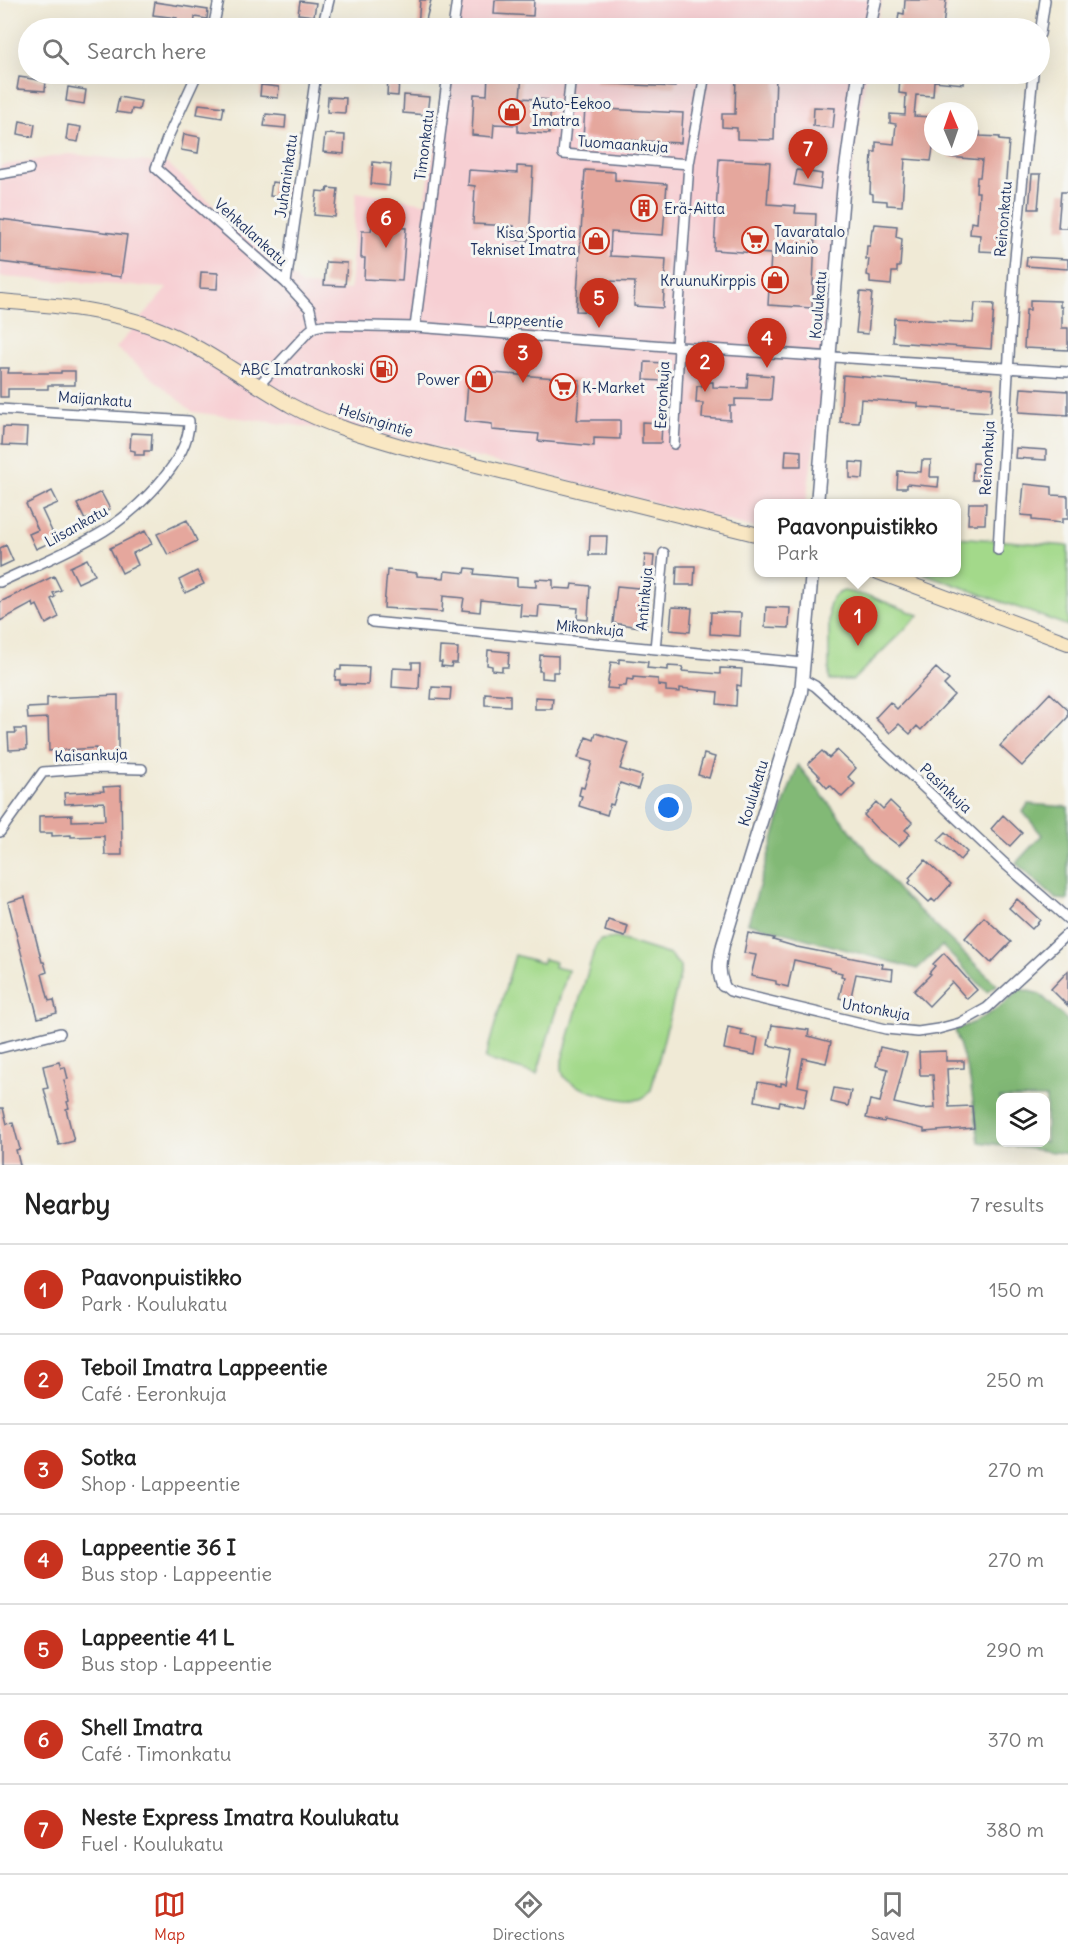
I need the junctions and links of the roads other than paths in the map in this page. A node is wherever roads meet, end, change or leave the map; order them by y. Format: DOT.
graph roads {
  1 [pos="219,0"];
  2 [pos="329,0"];
  3 [pos="457,0"];
  4 [pos="875,0"];
  5 [pos="1045,0"];
  6 [pos="215,18"];
  7 [pos="324,18"];
  8 [pos="454,18"];
  9 [pos="871,18"];
  10 [pos="1042,18"];
  11 [pos="192,84"];
  12 [pos="315,84"];
  13 [pos="447,84"];
  14 [pos="570,84"];
  15 [pos="703,84"];
  16 [pos="859,84"];
  17 [pos="1032,84"];
  18 [pos="689,164"];
  19 [pos="29,169"];
  20 [pos="0,174"];
  21 [pos="286,283"];
  22 [pos="0,301"];
  23 [pos="314,327"];
  24 [pos="415,327"];
  25 [pos="678,347"];
  26 [pos="829,357"];
  27 [pos="1007,368"];
  28 [pos="1068,372"];
  29 [pos="259,385"];
  30 [pos="0,409"];
  31 [pos="189,421"];
  32 [pos="674,444"];
  33 [pos="817,499"];
  34 [pos="754,534"];
  35 [pos="998,550"];
  36 [pos="664,553"];
  37 [pos="812,577"];
  38 [pos="889,577"];
  39 [pos="0,582"];
  40 [pos="372,622"];
  41 [pos="1068,643"];
  42 [pos="655,649"];
  43 [pos="804,663"];
  44 [pos="804,680"];
  45 [pos="142,769"];
  46 [pos="0,832"];
  47 [pos="1068,919"];
  48 [pos="1068,933"];
  49 [pos="723,985"];
  50 [pos="60,1034"];
  51 [pos="0,1048"];
  1 -- 6 [label="street"];
  2 -- 7 [label="street"];
  3 -- 8 [label="street"];
  4 -- 9 [label="street"];
  5 -- 10 [label="street"];
  11 -- 21 [label="street, Vehkalankatu"];
  12 -- 21 [label="street, Juhaninkatu"];
  13 -- 24 [label="street, Timonkatu"];
  14 -- 18 [label="street, Tuomaankuja"];
  15 -- 18 [label="street, Tuomaankuja"];
  16 -- 26 [label="street, Koulukatu"];
  17 -- 27 [label="street, Reinonkatu"];
  18 -- 25 [label="street, Tuomaankuja"];
  19 -- 20 [label="street"];
  21 -- 23 [label="street, Vehkalankatu"];
  22 -- 29 [label="main road, Helsingintie"];
  23 -- 24 [label="street, Lappeentie"];
  23 -- 29 [label="street"];
  24 -- 25 [label="street, Lappeentie"];
  25 -- 26 [label="street, Lappeentie"];
  25 -- 32 [label="street, Eeronkuja"];
  26 -- 27 [label="street, Lappeentie"];
  26 -- 33 [label="street, Koulukatu"];
  27 -- 28 [label="street, Lappeentie"];
  27 -- 35 [label="street, Reinonkuja"];
  29 -- 34 [label="main road, Helsingintie"];
  30 -- 31 [label="street, Maijankatu"];
  31 -- 39 [label="street, Liisankatu"];
  36 -- 42 [label="street, Antinkuja"];
  37 -- 43 [label="street, Koulukatu"];
  38 -- 41 [label="main road"];
  40 -- 42 [label="street, Mikonkuja"];
  42 -- 43 [label="street, Mikonkuja"];
  43 -- 44 [label="street, Koulukatu"];
  44 -- 47 [label="street, Pasinkuja"];
  44 -- 49 [label="street, Koulukatu"];
  45 -- 46 [label="street, Kaisankuja"];
  48 -- 49 [label="street, Untonkuja"];
  50 -- 51 [label="street"];
}
